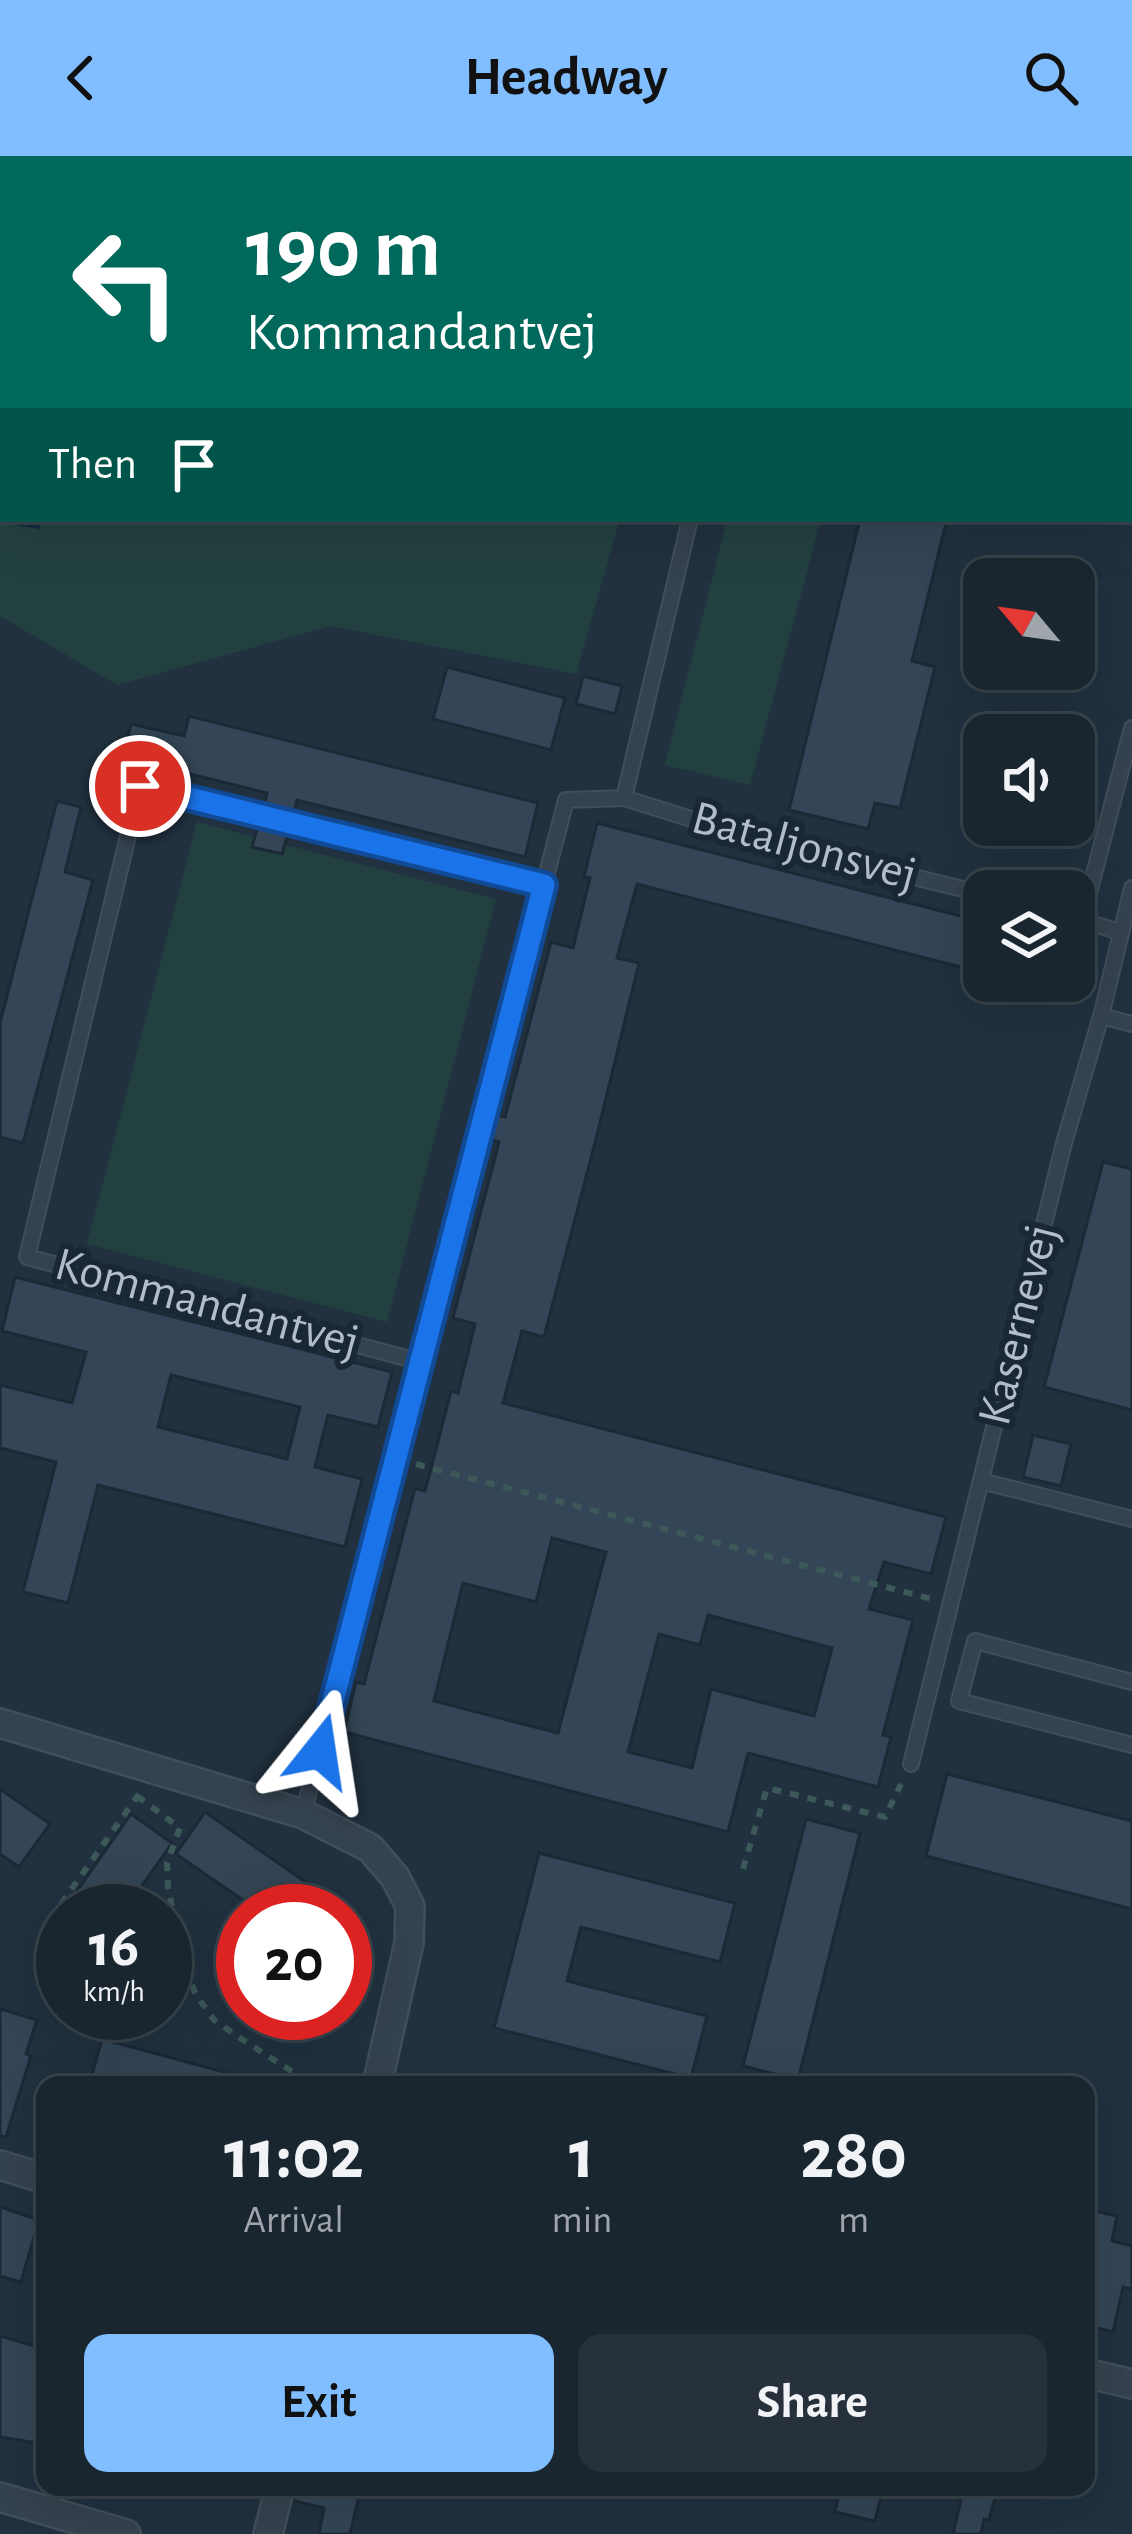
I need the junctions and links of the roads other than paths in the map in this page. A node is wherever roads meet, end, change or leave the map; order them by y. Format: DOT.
graph roads {
  1 [pos="689,522"];
  2 [pos="1132,728"];
  3 [pos="624,798"];
  4 [pos="1092,870"];
  5 [pos="544,885"];
  6 [pos="1132,888"];
  7 [pos="963,889"];
  8 [pos="1095,924"];
  9 [pos="1120,932"];
  10 [pos="1101,1016"];
  11 [pos="1132,1024"];
  12 [pos="421,1362"];
  13 [pos="981,1481"];
  14 [pos="1132,1519"];
  15 [pos="1132,1682"];
  16 [pos="0,1723"];
  17 [pos="1132,1745"];
  18 [pos="911,1764"];
  19 [pos="303,1814"];
  20 [pos="379,2076"];
  21 [pos="0,2165"];
  22 [pos="36,2176"];
  23 [pos="1095,2375"];
  24 [pos="1132,2384"];
  25 [pos="278,2496"];
  26 [pos="0,2497"];
  27 [pos="126,2534"];
  28 [pos="268,2534"];
  1 -- 3 [label="lane"];
  2 -- 4 [label="lane"];
  3 -- 5 [label="lane, Kommandantvej"];
  3 -- 7 [label="lane, Bataljonsvej"];
  5 -- 12 [label="lane, Kommandantvej"];
  5 -- 12 [label="lane, Kommandantvej"];
  6 -- 9 [label="lane, Kasernevej"];
  8 -- 9 [label="lane"];
  9 -- 10 [label="lane, Kasernevej"];
  10 -- 11 [label="lane"];
  10 -- 13 [label="lane, Kasernevej"];
  12 -- 19 [label="lane, Kommandantvej"];
  13 -- 14 [label="lane"];
  13 -- 18 [label="lane, Kasernevej"];
  15 -- 17 [label="lane"];
  16 -- 19 [label="street"];
  19 -- 20 [label="street"];
  21 -- 22 [label="street"];
  23 -- 24 [label="street"];
  25 -- 28 [label="street"];
  26 -- 27 [label="street"];
}
